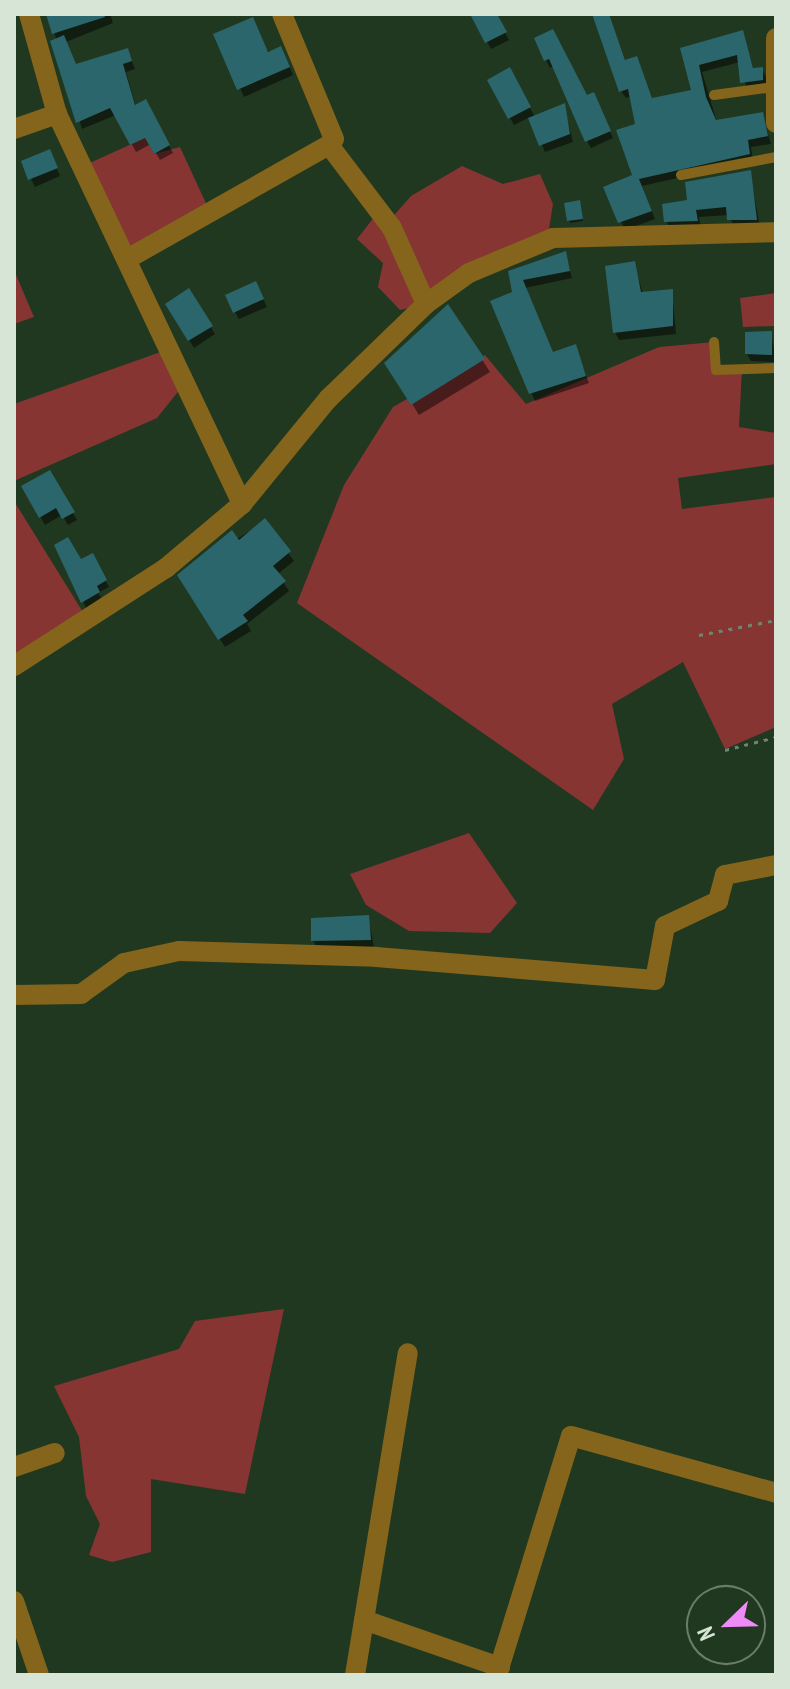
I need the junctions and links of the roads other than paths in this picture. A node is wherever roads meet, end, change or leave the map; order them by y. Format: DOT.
graph roads {
  1 [pos="29,14"];
  2 [pos="282,14"];
  3 [pos="776,38"];
  4 [pos="774,87"];
  5 [pos="714,95"];
  6 [pos="57,114"];
  7 [pos="776,123"];
  8 [pos="14,129"];
  9 [pos="329,145"];
  10 [pos="776,157"];
  11 [pos="681,175"];
  12 [pos="776,232"];
  13 [pos="129,258"];
  14 [pos="426,304"];
  15 [pos="714,342"];
  16 [pos="776,368"];
  17 [pos="242,504"];
  18 [pos="14,666"];
  19 [pos="776,865"];
  20 [pos="14,995"];
  21 [pos="408,1353"];
  22 [pos="55,1453"];
  23 [pos="14,1467"];
  24 [pos="776,1493"];
  25 [pos="14,1601"];
  26 [pos="364,1620"];
  27 [pos="499,1671"];
  28 [pos="39,1675"];
  29 [pos="355,1675"];
  1 -- 6 [label="street"];
  2 -- 9 [label="street"];
  3 -- 4 [label="street"];
  4 -- 5 [label="lane"];
  4 -- 7 [label="street"];
  6 -- 8 [label="street"];
  6 -- 13 [label="street"];
  9 -- 13 [label="street"];
  9 -- 14 [label="street"];
  10 -- 11 [label="lane"];
  12 -- 14 [label="street"];
  13 -- 17 [label="street"];
  14 -- 17 [label="street"];
  15 -- 16 [label="lane"];
  17 -- 18 [label="street"];
  19 -- 20 [label="street"];
  21 -- 26 [label="street"];
  22 -- 23 [label="street"];
  24 -- 27 [label="street"];
  25 -- 28 [label="street"];
  26 -- 27 [label="street"];
  26 -- 29 [label="street"];
}
